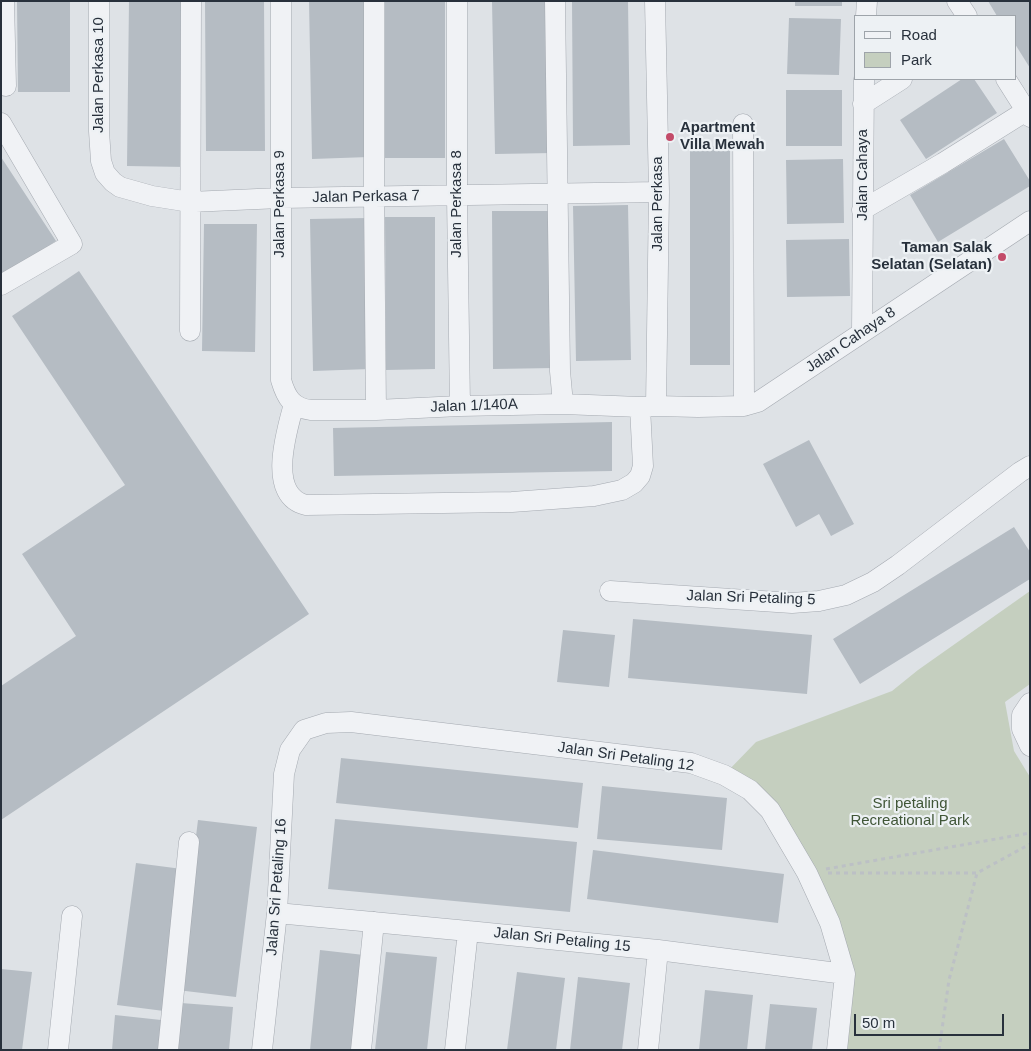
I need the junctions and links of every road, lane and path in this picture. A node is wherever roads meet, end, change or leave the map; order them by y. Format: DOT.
graph roads {
  1 [pos="4,1"];
  2 [pos="98,1"];
  3 [pos="191,1"];
  4 [pos="281,1"];
  5 [pos="374,1"];
  6 [pos="458,1"];
  7 [pos="555,1"];
  8 [pos="655,1"];
  9 [pos="867,1"];
  10 [pos="958,1"];
  11 [pos="866,15"];
  12 [pos="966,15"];
  13 [pos="864,80"];
  14 [pos="900,80"];
  15 [pos="1007,80"];
  16 [pos="6,86"];
  17 [pos="863,104"];
  18 [pos="1028,114"];
  19 [pos="1,123"];
  20 [pos="743,124"];
  21 [pos="100,149"];
  22 [pos="659,192"];
  23 [pos="558,194"];
  24 [pos="457,196"];
  25 [pos="374,197"];
  26 [pos="280,198"];
  27 [pos="190,202"];
  28 [pos="862,210"];
  29 [pos="1030,221"];
  30 [pos="1,285"];
  31 [pos="190,331"];
  32 [pos="862,332"];
  33 [pos="294,404"];
  34 [pos="563,404"];
  35 [pos="460,406"];
  36 [pos="744,406"];
  37 [pos="648,407"];
  38 [pos="376,410"];
  39 [pos="1025,469"];
  40 [pos="610,591"];
  41 [pos="1030,702"];
  42 [pos="304,730"];
  43 [pos="1030,746"];
  44 [pos="1030,833"];
  45 [pos="189,842"];
  46 [pos="1030,844"];
  47 [pos="806,872"];
  48 [pos="977,874"];
  49 [pos="277,913"];
  50 [pos="72,916"];
  51 [pos="374,922"];
  52 [pos="468,931"];
  53 [pos="658,950"];
  54 [pos="845,974"];
  55 [pos="58,1050"];
  56 [pos="168,1050"];
  57 [pos="262,1050"];
  58 [pos="361,1050"];
  59 [pos="455,1050"];
  60 [pos="648,1050"];
  61 [pos="837,1050"];
  62 [pos="939,1050"];
  1 -- 16 [label="street"];
  2 -- 21 [label="street, Jalan Perkasa 10"];
  3 -- 27 [label="street"];
  4 -- 26 [label="street, Jalan Perkasa 9"];
  5 -- 25 [label="street"];
  6 -- 24 [label="street, Jalan Perkasa 8"];
  7 -- 23 [label="street"];
  8 -- 22 [label="street, Jalan Perkasa"];
  9 -- 11 [label="street"];
  10 -- 12 [label="street"];
  13 -- 17 [label="street, Jalan Cahaya"];
  14 -- 17 [label="street"];
  15 -- 18 [label="street"];
  17 -- 28 [label="street, Jalan Cahaya"];
  18 -- 28 [label="street"];
  19 -- 30 [label="street"];
  20 -- 36 [label="street"];
  21 -- 27 [label="street, Jalan Perkasa 7"];
  22 -- 23 [label="street, Jalan Perkasa 7"];
  22 -- 37 [label="street, Jalan Perkasa"];
  23 -- 24 [label="street, Jalan Perkasa 7"];
  23 -- 34 [label="street"];
  24 -- 25 [label="street, Jalan Perkasa 7"];
  24 -- 35 [label="street, Jalan Perkasa 8"];
  25 -- 26 [label="street, Jalan Perkasa 7"];
  25 -- 38 [label="street"];
  26 -- 27 [label="street, Jalan Perkasa 7"];
  26 -- 33 [label="street, Jalan Perkasa 9"];
  27 -- 31 [label="street"];
  28 -- 32 [label="street, Jalan Cahaya"];
  29 -- 32 [label="street, Jalan Cahaya 8"];
  32 -- 36 [label="street, Jalan Cahaya 8"];
  33 -- 37 [label="street, Jalan Perkasa"];
  33 -- 38 [label="street, Jalan 1/140A"];
  34 -- 35 [label="street, Jalan 1/140A"];
  34 -- 37 [label="street, Jalan 1/140A"];
  35 -- 38 [label="street, Jalan 1/140A"];
  36 -- 37 [label="street, Jalan Cahaya 8"];
  39 -- 40 [label="street, Jalan Sri Petaling 5"];
  41 -- 43 [label="street"];
  42 -- 47 [label="street, Jalan Sri Petaling 12"];
  42 -- 49 [label="street, Jalan Sri Petaling 16"];
  44 -- 47 [label="path"];
  45 -- 56 [label="street"];
  46 -- 48 [label="path"];
  47 -- 48 [label="path"];
  47 -- 54 [label="street, Jalan Sri Petaling 12"];
  48 -- 62 [label="path"];
  49 -- 51 [label="street, Jalan Sri Petaling 15"];
  49 -- 57 [label="street, Jalan Sri Petaling 16"];
  50 -- 55 [label="street"];
  51 -- 52 [label="street, Jalan Sri Petaling 15"];
  51 -- 58 [label="street"];
  52 -- 53 [label="street, Jalan Sri Petaling 15"];
  52 -- 59 [label="street"];
  53 -- 54 [label="street, Jalan Sri Petaling 15"];
  53 -- 60 [label="street"];
  54 -- 61 [label="street, Jalan Sri Petaling 12"];
}
